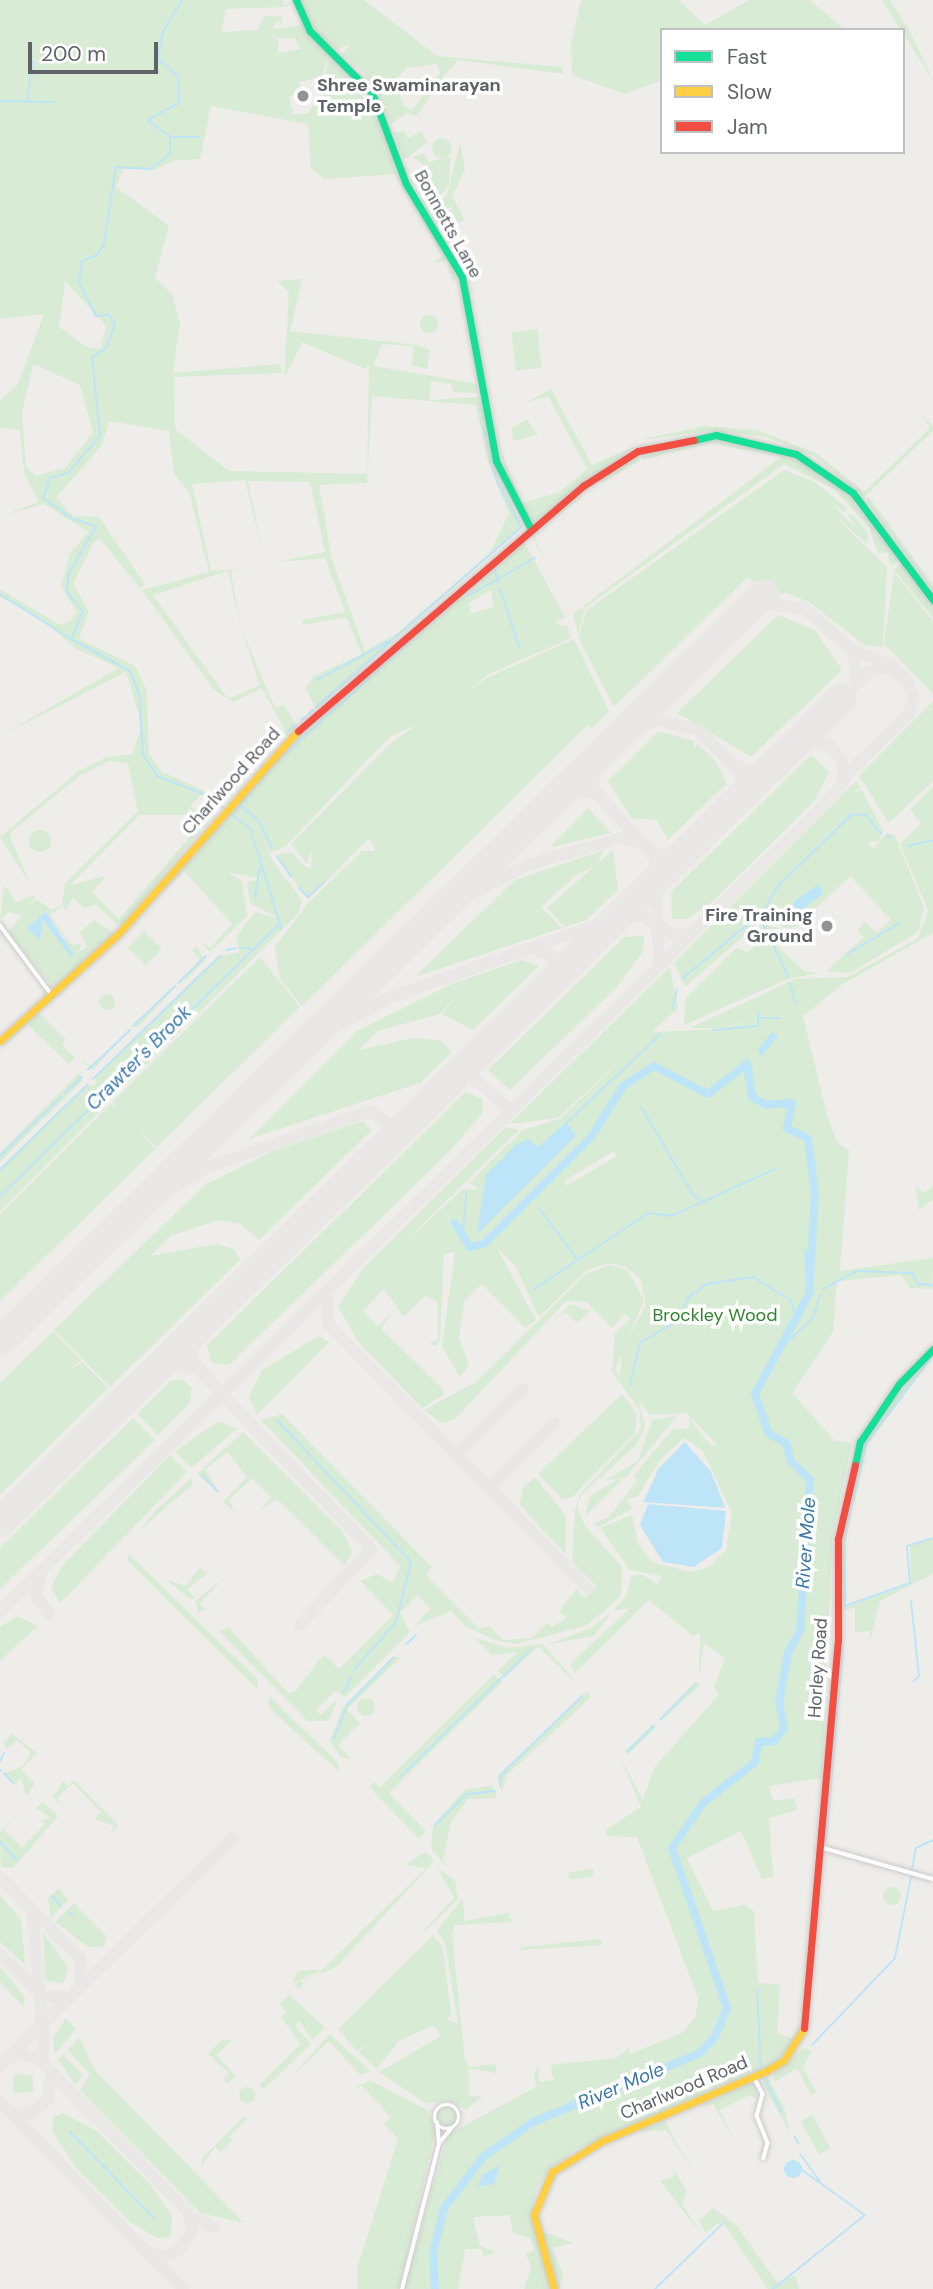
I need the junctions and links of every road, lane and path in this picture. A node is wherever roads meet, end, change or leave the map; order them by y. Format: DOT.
graph roads {
  1 [pos="296,0"];
  2 [pos="531,529"];
  3 [pos="933,600"];
  4 [pos="0,925"];
  5 [pos="52,995"];
  6 [pos="0,1041"];
  7 [pos="933,1349"];
  8 [pos="820,1847"];
  9 [pos="933,1879"];
  10 [pos="817,1890"];
  11 [pos="754,2077"];
  12 [pos="436,2123"];
  13 [pos="454,2126"];
  14 [pos="439,2144"];
  15 [pos="764,2158"];
  16 [pos="401,2289"];
  17 [pos="554,2289"];
  1 -- 2 [label="street, Bonnetts Lane"];
  2 -- 3 [label="street, Charlwood Road"];
  2 -- 5 [label="street, Charlwood Road"];
  4 -- 5 [label="street"];
  5 -- 6 [label="street, Charlwood Road"];
  7 -- 8 [label="street, Horley Road"];
  8 -- 9 [label="street"];
  8 -- 10 [label="street, Horley Road"];
  10 -- 11 [label="street, Charlwood Road"];
  11 -- 15 [label="street"];
  11 -- 17 [label="street, Charlwood Road"];
  12 -- 13 [label="street"];
  12 -- 13 [label="street"];
  12 -- 14 [label="street"];
  13 -- 14 [label="street"];
  14 -- 16 [label="street"];
}
